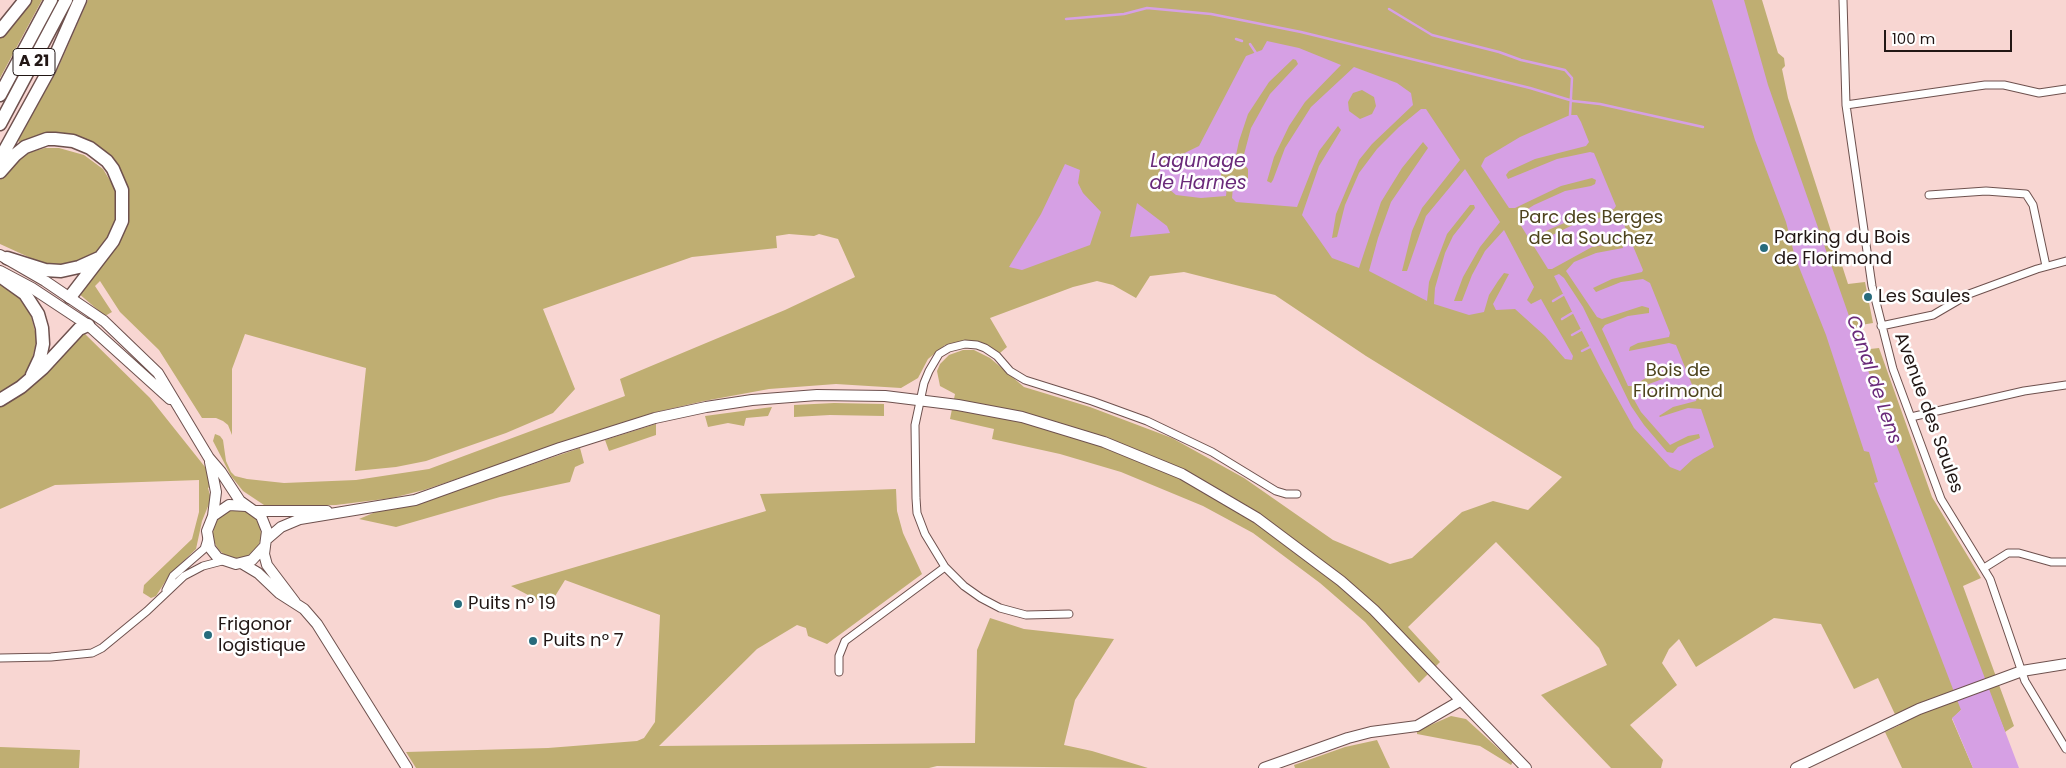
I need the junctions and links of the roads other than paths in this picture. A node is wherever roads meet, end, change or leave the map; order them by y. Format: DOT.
graph roads {
  1 [pos="25,0"];
  2 [pos="51,0"];
  3 [pos="66,0"];
  4 [pos="80,0"];
  5 [pos="1843,0"];
  6 [pos="0,30"];
  7 [pos="2066,90"];
  8 [pos="0,95"];
  9 [pos="1846,105"];
  10 [pos="0,124"];
  11 [pos="0,159"];
  12 [pos="0,172"];
  13 [pos="1929,195"];
  14 [pos="4,256"];
  15 [pos="101,257"];
  16 [pos="2066,261"];
  17 [pos="2046,266"];
  18 [pos="0,271"];
  19 [pos="0,276"];
  20 [pos="70,297"];
  21 [pos="75,316"];
  22 [pos="88,325"];
  23 [pos="1881,326"];
  24 [pos="115,332"];
  25 [pos="32,375"];
  26 [pos="2066,385"];
  27 [pos="0,400"];
  28 [pos="921,400"];
  29 [pos="176,404"];
  30 [pos="1911,417"];
  31 [pos="209,458"];
  32 [pos="1297,494"];
  33 [pos="251,508"];
  34 [pos="333,512"];
  35 [pos="213,516"];
  36 [pos="207,539"];
  37 [pos="266,543"];
  38 [pos="222,561"];
  39 [pos="2066,562"];
  40 [pos="243,564"];
  41 [pos="945,566"];
  42 [pos="1984,568"];
  43 [pos="164,593"];
  44 [pos="295,602"];
  45 [pos="1069,614"];
  46 [pos="0,658"];
  47 [pos="2066,664"];
  48 [pos="2022,671"];
  49 [pos="839,672"];
  50 [pos="1460,701"];
  51 [pos="2066,749"];
  52 [pos="407,768"];
  53 [pos="1264,768"];
  54 [pos="1526,768"];
  55 [pos="1796,768"];
  1 -- 6 [label="highway"];
  2 -- 8 [label="highway, A 21"];
  3 -- 10 [label="highway, A 21"];
  4 -- 11 [label="highway"];
  5 -- 9 [label="street, Avenue des Saules"];
  7 -- 9 [label="street"];
  9 -- 23 [label="street, Avenue des Saules"];
  12 -- 15 [label="highway"];
  13 -- 17 [label="street"];
  14 -- 15 [label="highway"];
  14 -- 20 [label="main road"];
  15 -- 20 [label="highway"];
  16 -- 17 [label="street"];
  17 -- 23 [label="street"];
  18 -- 21 [label="main road"];
  19 -- 25 [label="highway"];
  20 -- 21 [label="main road"];
  20 -- 24 [label="main road"];
  21 -- 22 [label="main road"];
  22 -- 24 [label="main road"];
  22 -- 25 [label="highway"];
  22 -- 29 [label="main road"];
  23 -- 30 [label="street, Avenue des Saules"];
  24 -- 29 [label="main road"];
  25 -- 27 [label="highway"];
  26 -- 30 [label="street"];
  28 -- 32 [label="street"];
  28 -- 34 [label="main road"];
  28 -- 41 [label="street"];
  28 -- 50 [label="main road"];
  29 -- 31 [label="main road"];
  30 -- 42 [label="street, Avenue des Saules"];
  31 -- 33 [label="main road"];
  31 -- 35 [label="main road"];
  33 -- 34 [label="main road"];
  33 -- 35 [label="main road"];
  33 -- 37 [label="main road"];
  34 -- 37 [label="main road"];
  35 -- 36 [label="main road"];
  36 -- 38 [label="main road"];
  36 -- 43 [label="street"];
  37 -- 40 [label="main road"];
  37 -- 44 [label="main road"];
  38 -- 40 [label="main road"];
  38 -- 43 [label="street"];
  39 -- 42 [label="street"];
  40 -- 44 [label="main road"];
  41 -- 45 [label="street"];
  41 -- 49 [label="street"];
  42 -- 48 [label="street, Avenue des Saules"];
  43 -- 46 [label="street"];
  44 -- 52 [label="main road"];
  47 -- 48 [label="main road"];
  48 -- 51 [label="street, Avenue des Saules"];
  48 -- 55 [label="main road"];
  50 -- 53 [label="main road"];
  50 -- 54 [label="main road"];
}
